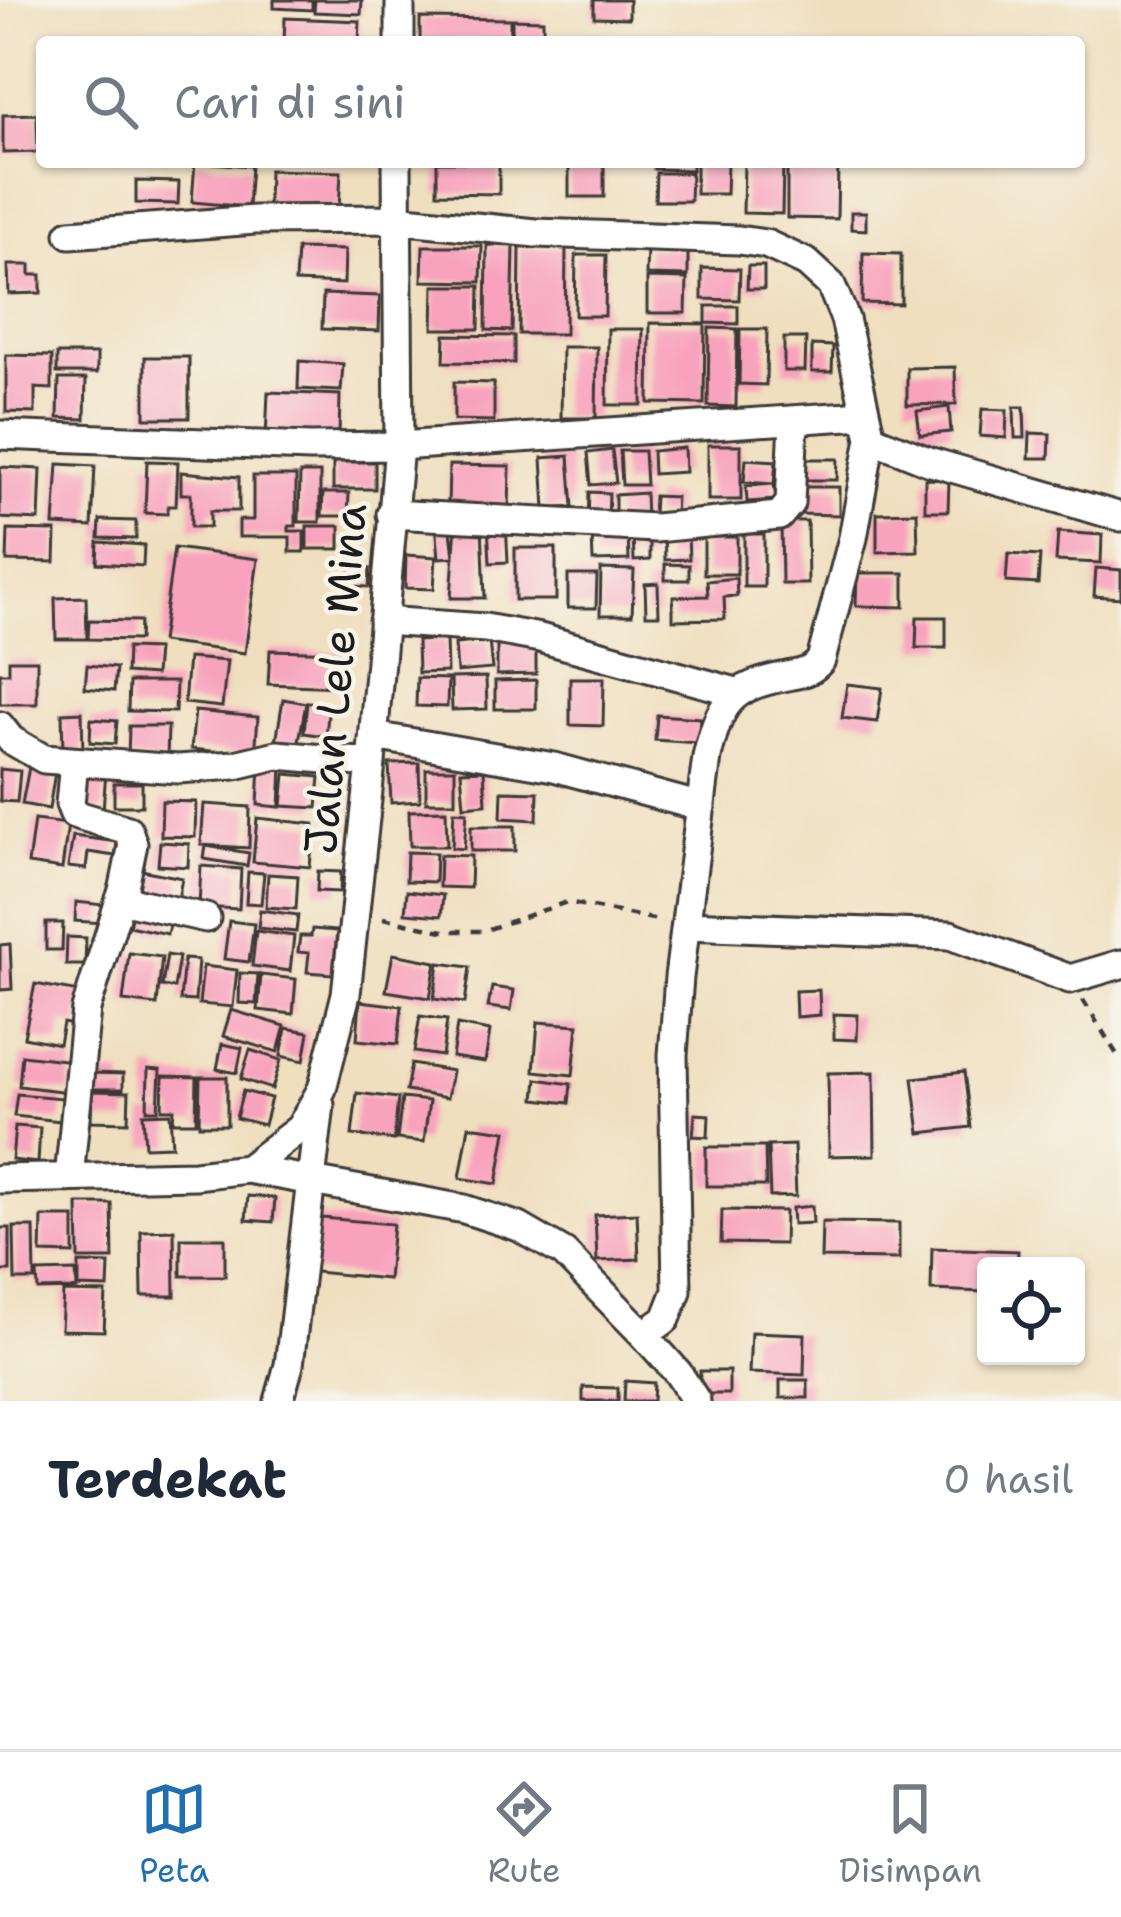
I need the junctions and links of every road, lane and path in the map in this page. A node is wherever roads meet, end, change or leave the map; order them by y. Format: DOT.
graph roads {
  1 [pos="400,0"];
  2 [pos="400,36"];
  3 [pos="398,168"];
  4 [pos="396,219"];
  5 [pos="70,234"];
  6 [pos="794,421"];
  7 [pos="867,427"];
  8 [pos="0,435"];
  9 [pos="399,446"];
  10 [pos="391,514"];
  11 [pos="1121,517"];
  12 [pos="383,621"];
  13 [pos="736,692"];
  14 [pos="0,726"];
  15 [pos="373,750"];
  16 [pos="74,762"];
  17 [pos="700,807"];
  18 [pos="120,899"];
  19 [pos="357,913"];
  20 [pos="206,918"];
  21 [pos="686,925"];
  22 [pos="1121,964"];
  23 [pos="1070,979"];
  24 [pos="1121,1061"];
  25 [pos="322,1089"];
  26 [pos="248,1169"];
  27 [pos="69,1178"];
  28 [pos="0,1179"];
  29 [pos="310,1180"];
  30 [pos="644,1335"];
  31 [pos="279,1401"];
  32 [pos="696,1401"];
  1 -- 2 [label="street"];
  3 -- 4 [label="street, Jalan Lele Mina"];
  4 -- 5 [label="street"];
  4 -- 7 [label="street"];
  4 -- 9 [label="street, Jalan Lele Mina"];
  6 -- 7 [label="street"];
  6 -- 9 [label="street"];
  6 -- 10 [label="street"];
  7 -- 11 [label="street"];
  7 -- 13 [label="street"];
  8 -- 9 [label="street"];
  9 -- 10 [label="street, Jalan Lele Mina"];
  10 -- 12 [label="street, Jalan Lele Mina"];
  12 -- 13 [label="street"];
  12 -- 15 [label="street, Jalan Lele Mina"];
  13 -- 17 [label="street"];
  14 -- 16 [label="street"];
  15 -- 16 [label="street"];
  15 -- 17 [label="street"];
  15 -- 19 [label="street, Jalan Lele Mina"];
  16 -- 18 [label="street"];
  17 -- 21 [label="street"];
  18 -- 20 [label="street"];
  18 -- 27 [label="street"];
  19 -- 21 [label="path"];
  19 -- 25 [label="street, Jalan Lele Mina"];
  21 -- 23 [label="street"];
  21 -- 30 [label="street"];
  22 -- 23 [label="street"];
  23 -- 24 [label="path"];
  25 -- 26 [label="street, Jalan Lele Mina"];
  25 -- 29 [label="street"];
  26 -- 27 [label="street"];
  26 -- 29 [label="street"];
  27 -- 28 [label="street"];
  29 -- 30 [label="street"];
  29 -- 31 [label="street"];
  30 -- 32 [label="street"];
}
